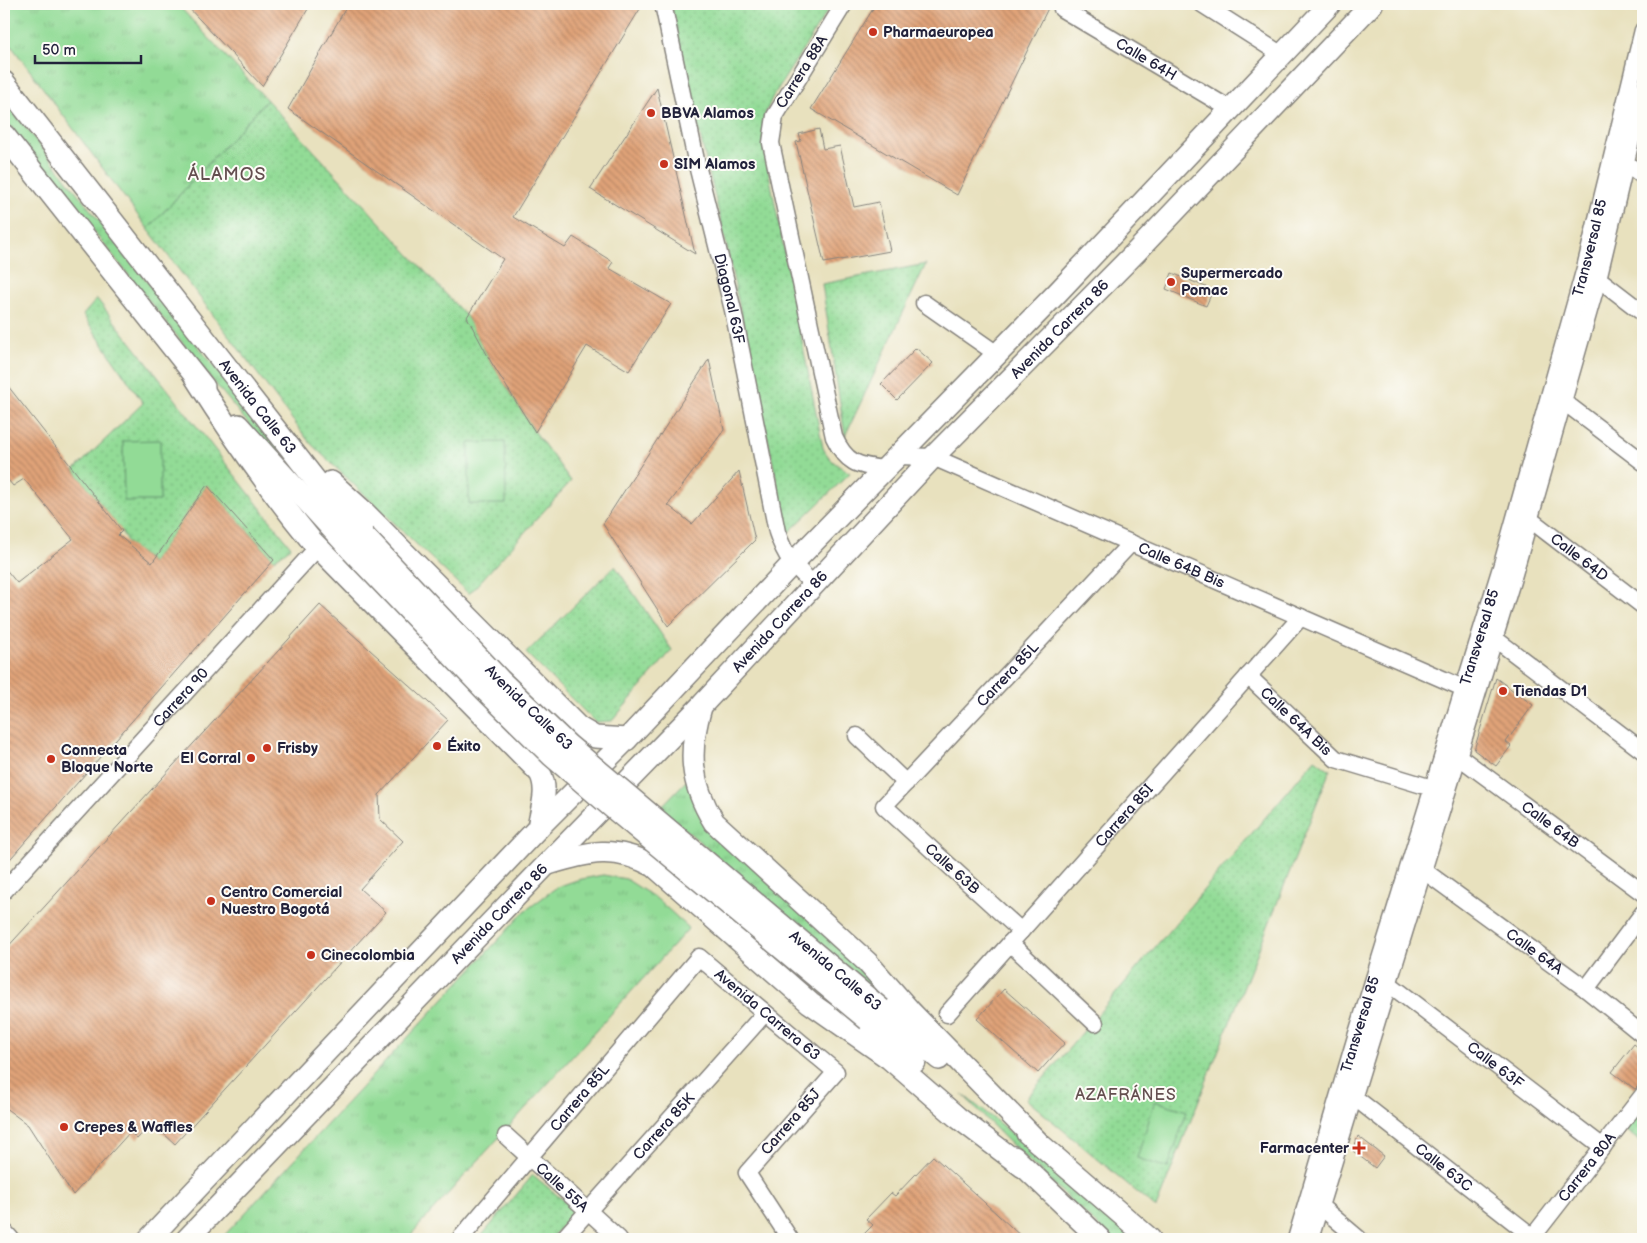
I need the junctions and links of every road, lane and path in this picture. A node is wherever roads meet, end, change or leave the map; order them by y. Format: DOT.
graph roads {
  1 [pos="663,4"];
  2 [pos="844,4"];
  3 [pos="1202,4"];
  4 [pos="1330,4"];
  5 [pos="1372,4"];
  6 [pos="1062,9"];
  7 [pos="1643,30"];
  8 [pos="1282,54"];
  9 [pos="6,85"];
  10 [pos="1643,90"];
  11 [pos="1230,110"];
  12 [pos="4,135"];
  13 [pos="1626,163"];
  14 [pos="1643,176"];
  15 [pos="1585,268"];
  16 [pos="1598,279"];
  17 [pos="924,303"];
  18 [pos="1643,313"];
  19 [pos="997,354"];
  20 [pos="195,377"];
  21 [pos="1563,403"];
  22 [pos="283,438"];
  23 [pos="933,457"];
  24 [pos="891,462"];
  25 [pos="1643,462"];
  26 [pos="1523,514"];
  27 [pos="1131,543"];
  28 [pos="358,544"];
  29 [pos="318,547"];
  30 [pos="792,564"];
  31 [pos="814,585"];
  32 [pos="1643,606"];
  33 [pos="1301,617"];
  34 [pos="1494,638"];
  35 [pos="1248,676"];
  36 [pos="1463,688"];
  37 [pos="702,705"];
  38 [pos="857,736"];
  39 [pos="626,739"];
  40 [pos="1643,751"];
  41 [pos="1458,756"];
  42 [pos="1452,777"];
  43 [pos="906,783"];
  44 [pos="1432,788"];
  45 [pos="884,806"];
  46 [pos="538,828"];
  47 [pos="546,865"];
  48 [pos="1423,870"];
  49 [pos="4,891"];
  50 [pos="1643,893"];
  51 [pos="1643,913"];
  52 [pos="1021,931"];
  53 [pos="1010,944"];
  54 [pos="699,957"];
  55 [pos="1388,984"];
  56 [pos="1586,989"];
  57 [pos="765,1013"];
  58 [pos="947,1014"];
  59 [pos="874,1015"];
  60 [pos="1094,1023"];
  61 [pos="1643,1035"];
  62 [pos="836,1072"];
  63 [pos="1643,1095"];
  64 [pos="1354,1097"];
  65 [pos="506,1136"];
  66 [pos="1037,1141"];
  67 [pos="1333,1142"];
  68 [pos="1603,1147"];
  69 [pos="529,1158"];
  70 [pos="1023,1166"];
  71 [pos="1320,1206"];
  72 [pos="588,1211"];
  73 [pos="4,1231"];
  74 [pos="1532,1238"];
  75 [pos="11,1239"];
  76 [pos="149,1239"];
  77 [pos="187,1239"];
  78 [pos="460,1239"];
  79 [pos="563,1239"];
  80 [pos="619,1239"];
  81 [pos="790,1239"];
  82 [pos="1100,1239"];
  83 [pos="1150,1239"];
  84 [pos="1296,1239"];
  85 [pos="1310,1239"];
  86 [pos="1359,1239"];
  1 -- 30 [label="street, Diagonal 63F"];
  2 -- 24 [label="street, Carrera 88A"];
  3 -- 8 [label="street"];
  4 -- 8 [label="main road, Avenida Carrera 86"];
  5 -- 23 [label="main road, Avenida Carrera 86"];
  6 -- 11 [label="street, Calle 64H"];
  7 -- 15 [label="street, Transversal 85"];
  8 -- 11 [label="main road, Avenida Carrera 86"];
  9 -- 22 [label="main road, Avenida Calle 63"];
  10 -- 13 [label="street, Transversal 85"];
  11 -- 19 [label="main road, Avenida Carrera 86"];
  12 -- 20 [label="main road, Avenida Calle 63"];
  13 -- 14 [label="street"];
  13 -- 16 [label="street, Transversal 85"];
  15 -- 16 [label="street"];
  15 -- 26 [label="street, Transversal 85"];
  16 -- 18 [label="street"];
  16 -- 21 [label="street, Transversal 85"];
  17 -- 19 [label="street"];
  19 -- 24 [label="main road, Avenida Carrera 86"];
  20 -- 28 [label="main road, Avenida Calle 63"];
  20 -- 29 [label="main road"];
  21 -- 25 [label="street"];
  21 -- 26 [label="street, Transversal 85"];
  22 -- 28 [label="main road, Avenida Calle 63"];
  22 -- 39 [label="main road"];
  23 -- 24 [label="street, Calle 64B Bis"];
  23 -- 27 [label="street, Calle 64B Bis"];
  23 -- 31 [label="main road, Avenida Carrera 86"];
  24 -- 30 [label="main road, Avenida Carrera 86"];
  26 -- 32 [label="street, Calle 64D"];
  26 -- 34 [label="street, Transversal 85"];
  26 -- 36 [label="street, Transversal 85"];
  27 -- 33 [label="street, Calle 64B Bis"];
  27 -- 43 [label="street, Carrera 85L"];
  28 -- 59 [label="main road, Avenida Calle 63, bridge"];
  29 -- 46 [label="main road"];
  29 -- 49 [label="street, Carrera 90"];
  30 -- 31 [label="street, Diagonal 63F"];
  30 -- 39 [label="main road, Avenida Carrera 86"];
  31 -- 37 [label="main road, Avenida Carrera 86"];
  33 -- 35 [label="street, Carrera 85I"];
  33 -- 36 [label="street, Calle 64B Bis"];
  34 -- 40 [label="street"];
  34 -- 41 [label="street, Transversal 85"];
  35 -- 44 [label="street, Calle 64A Bis"];
  35 -- 52 [label="street, Carrera 85I"];
  36 -- 42 [label="street"];
  36 -- 44 [label="street, Transversal 85"];
  37 -- 47 [label="main road, Avenida Carrera 86"];
  37 -- 66 [label="main road"];
  38 -- 43 [label="street"];
  39 -- 46 [label="main road, Avenida Carrera 86"];
  41 -- 42 [label="street, Transversal 85"];
  41 -- 50 [label="street, Calle 64B"];
  42 -- 48 [label="street, Transversal 85"];
  43 -- 45 [label="street, Carrera 85L"];
  44 -- 67 [label="street, Transversal 85"];
  45 -- 52 [label="street, Calle 63B"];
  46 -- 76 [label="main road, Avenida Carrera 86"];
  47 -- 70 [label="main road"];
  47 -- 77 [label="main road, Avenida Carrera 86"];
  48 -- 55 [label="street, Transversal 85"];
  48 -- 56 [label="street, Calle 64A"];
  51 -- 56 [label="street"];
  52 -- 53 [label="street, Carrera 85I"];
  53 -- 58 [label="street, Carrera 85I"];
  53 -- 60 [label="street"];
  54 -- 57 [label="street, Avenida Carrera 63"];
  54 -- 69 [label="street, Carrera 85L"];
  55 -- 64 [label="street, Transversal 85"];
  55 -- 68 [label="street, Calle 63F"];
  56 -- 61 [label="street, Calle 64A"];
  57 -- 62 [label="street, Avenida Carrera 63"];
  57 -- 72 [label="street, Carrera 85K"];
  59 -- 66 [label="main road, Avenida Calle 63"];
  59 -- 70 [label="main road, Avenida Calle 63"];
  62 -- 81 [label="street, Carrera 85J"];
  63 -- 68 [label="street, Carrera 80A"];
  64 -- 67 [label="street, Transversal 85"];
  64 -- 74 [label="street, Calle 63C"];
  65 -- 69 [label="street, Calle 55A"];
  66 -- 83 [label="main road, Avenida Calle 63"];
  67 -- 71 [label="street, Transversal 85"];
  67 -- 84 [label="street, Transversal 85"];
  68 -- 74 [label="street, Carrera 80A"];
  69 -- 72 [label="street, Calle 55A"];
  69 -- 78 [label="street, Carrera 85L"];
  70 -- 82 [label="main road, Avenida Calle 63"];
  71 -- 85 [label="street, Transversal 85"];
  71 -- 86 [label="street"];
  72 -- 79 [label="street, Carrera 85K"];
  72 -- 80 [label="street, Calle 55A"];
  73 -- 75 [label="street"];
}
